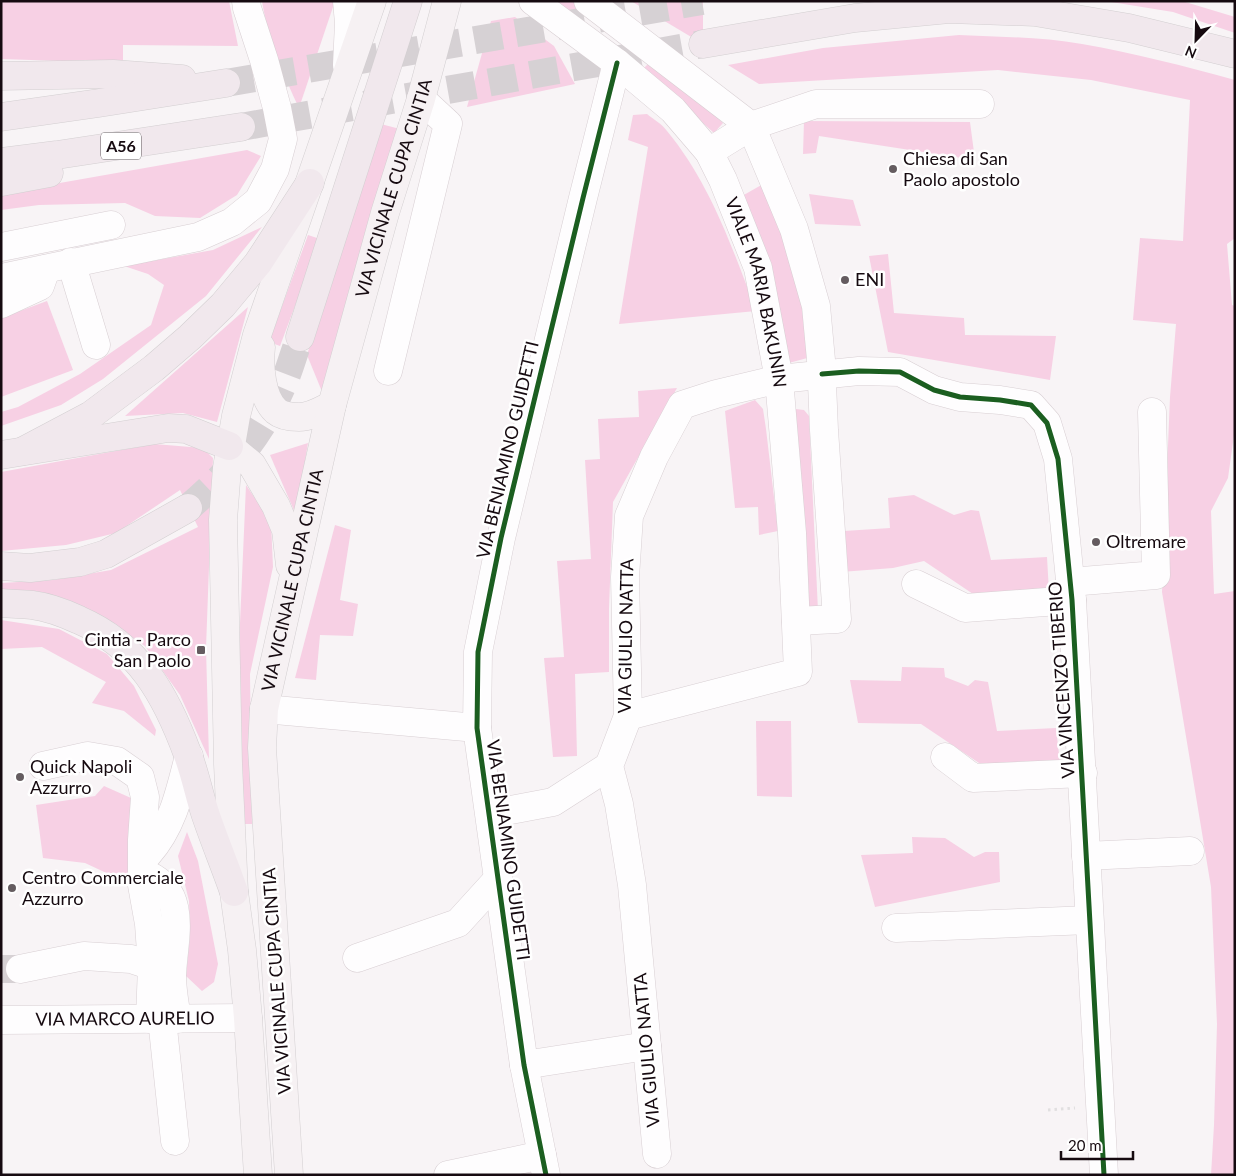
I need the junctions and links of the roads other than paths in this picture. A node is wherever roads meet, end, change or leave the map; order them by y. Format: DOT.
graph roads {
  1 [pos="246,1"];
  2 [pos="347,1"];
  3 [pos="372,1"];
  4 [pos="408,1"];
  5 [pos="533,1"];
  6 [pos="588,1"];
  7 [pos="451,3"];
  8 [pos="629,32"];
  9 [pos="584,38"];
  10 [pos="703,44"];
  11 [pos="1235,54"];
  12 [pos="617,63"];
  13 [pos="1,76"];
  14 [pos="347,77"];
  15 [pos="420,99"];
  16 [pos="980,104"];
  17 [pos="1,116"];
  18 [pos="751,126"];
  19 [pos="241,127"];
  20 [pos="160,140"];
  21 [pos="709,152"];
  22 [pos="1,162"];
  23 [pos="1,182"];
  24 [pos="310,183"];
  25 [pos="111,225"];
  26 [pos="1,247"];
  27 [pos="58,266"];
  28 [pos="1,278"];
  29 [pos="1,304"];
  30 [pos="266,306"];
  31 [pos="300,337"];
  32 [pos="96,345"];
  33 [pos="388,372"];
  34 [pos="822,374"];
  35 [pos="780,379"];
  36 [pos="332,405"];
  37 [pos="1152,412"];
  38 [pos="824,430"];
  39 [pos="784,436"];
  40 [pos="229,446"];
  41 [pos="12,453"];
  42 [pos="188,508"];
  43 [pos="3,567"];
  44 [pos="916,584"];
  45 [pos="292,587"];
  46 [pos="1071,591"];
  47 [pos="1,603"];
  48 [pos="796,621"];
  49 [pos="264,709"];
  50 [pos="628,716"];
  51 [pos="477,728"];
  52 [pos="189,756"];
  53 [pos="945,757"];
  54 [pos="43,766"];
  55 [pos="608,766"];
  56 [pos="1083,773"];
  57 [pos="490,814"];
  58 [pos="1190,851"];
  59 [pos="1086,856"];
  60 [pos="145,863"];
  61 [pos="498,880"];
  62 [pos="234,892"];
  63 [pos="1089,920"];
  64 [pos="896,928"];
  65 [pos="358,958"];
  66 [pos="152,966"];
  67 [pos="20,969"];
  68 [pos="248,1018"];
  69 [pos="163,1019"];
  70 [pos="1,1020"];
  71 [pos="647,1046"];
  72 [pos="524,1064"];
  73 [pos="175,1141"];
  74 [pos="657,1154"];
  75 [pos="544,1165"];
  76 [pos="258,1175"];
  77 [pos="289,1175"];
  78 [pos="448,1175"];
  79 [pos="1104,1175"];
  1 -- 27 [label="street"];
  2 -- 14 [label="street"];
  3 -- 14 [label="main road, VIA VICINALE CUPA CINTIA"];
  4 -- 31 [label="highway"];
  5 -- 9 [label="street, VIALE MARIA BAKUNIN"];
  6 -- 8 [label="street"];
  7 -- 15 [label="main road, VIA VICINALE CUPA CINTIA"];
  8 -- 9 [label="street"];
  8 -- 18 [label="street"];
  9 -- 12 [label="street, VIALE MARIA BAKUNIN"];
  10 -- 11 [label="highway"];
  12 -- 21 [label="street, VIALE MARIA BAKUNIN"];
  12 -- 51 [label="street, VIA BENIAMINO GUIDETTI"];
  13 -- 17 [label="highway"];
  14 -- 24 [label="main road, VIA VICINALE CUPA CINTIA"];
  15 -- 33 [label="street"];
  15 -- 36 [label="main road, VIA VICINALE CUPA CINTIA"];
  16 -- 18 [label="street"];
  18 -- 21 [label="street"];
  18 -- 34 [label="street"];
  19 -- 20 [label="highway, A56"];
  20 -- 22 [label="highway, A56"];
  20 -- 23 [label="highway"];
  21 -- 35 [label="street, VIALE MARIA BAKUNIN"];
  24 -- 30 [label="main road, VIA VICINALE CUPA CINTIA"];
  24 -- 41 [label="highway"];
  25 -- 26 [label="street"];
  27 -- 28 [label="street"];
  27 -- 29 [label="street"];
  27 -- 32 [label="street"];
  30 -- 36 [label="main road"];
  30 -- 40 [label="main road, VIA VICINALE CUPA CINTIA"];
  34 -- 35 [label="street, VIA VINCENZO TIBERIO"];
  34 -- 38 [label="street"];
  34 -- 46 [label="street, VIA VINCENZO TIBERIO"];
  35 -- 39 [label="street, VIALE MARIA BAKUNIN"];
  35 -- 50 [label="street, VIA GIULIO NATTA"];
  36 -- 45 [label="main road, VIA VICINALE CUPA CINTIA"];
  37 -- 46 [label="street"];
  38 -- 39 [label="street"];
  38 -- 48 [label="street"];
  39 -- 48 [label="street, VIALE MARIA BAKUNIN"];
  40 -- 41 [label="highway"];
  40 -- 45 [label="main road"];
  40 -- 62 [label="main road, VIA VICINALE CUPA CINTIA"];
  42 -- 43 [label="highway"];
  44 -- 46 [label="street"];
  45 -- 49 [label="main road, VIA VICINALE CUPA CINTIA"];
  46 -- 56 [label="street, VIA VINCENZO TIBERIO"];
  47 -- 52 [label="highway"];
  48 -- 50 [label="street, VIALE MARIA BAKUNIN"];
  49 -- 51 [label="street, VIA BENIAMINO GUIDETTI"];
  49 -- 77 [label="main road, VIA VICINALE CUPA CINTIA"];
  50 -- 55 [label="street, VIA GIULIO NATTA"];
  51 -- 57 [label="street, VIA BENIAMINO GUIDETTI"];
  52 -- 60 [label="street"];
  52 -- 62 [label="highway"];
  53 -- 56 [label="street"];
  54 -- 60 [label="street"];
  55 -- 57 [label="street"];
  55 -- 71 [label="street, VIA GIULIO NATTA"];
  56 -- 59 [label="street, VIA VINCENZO TIBERIO"];
  57 -- 61 [label="street, VIA BENIAMINO GUIDETTI"];
  58 -- 59 [label="street"];
  59 -- 63 [label="street, VIA VINCENZO TIBERIO"];
  60 -- 66 [label="street"];
  60 -- 69 [label="street"];
  61 -- 65 [label="street"];
  61 -- 72 [label="street, VIA BENIAMINO GUIDETTI"];
  62 -- 68 [label="main road, VIA VICINALE CUPA CINTIA"];
  63 -- 64 [label="street"];
  63 -- 79 [label="street, VIA VINCENZO TIBERIO"];
  66 -- 67 [label="street"];
  66 -- 69 [label="street"];
  68 -- 69 [label="street, VIA MARCO AURELIO"];
  68 -- 76 [label="main road, VIA VICINALE CUPA CINTIA"];
  69 -- 70 [label="street, VIA MARCO AURELIO"];
  69 -- 73 [label="street"];
  71 -- 72 [label="street"];
  71 -- 74 [label="street, VIA GIULIO NATTA"];
  72 -- 75 [label="street, VIA BENIAMINO GUIDETTI"];
  75 -- 78 [label="street"];
}
